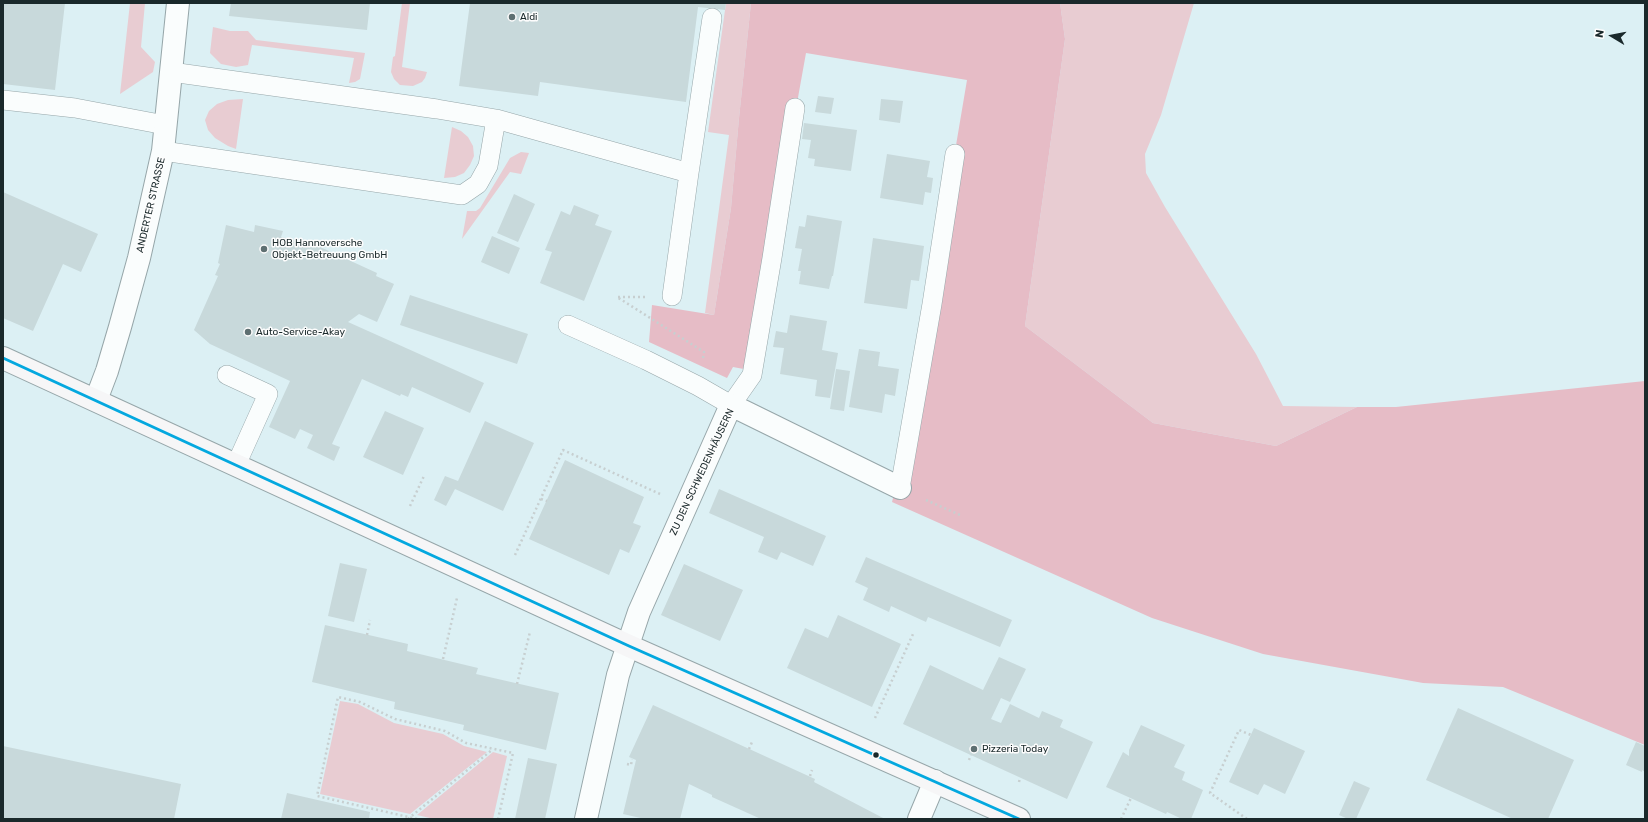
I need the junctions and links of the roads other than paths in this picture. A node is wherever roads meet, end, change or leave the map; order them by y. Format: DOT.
graph roads {
  1 [pos="178,3"];
  2 [pos="712,18"];
  3 [pos="171,72"];
  4 [pos="3,100"];
  5 [pos="795,108"];
  6 [pos="496,119"];
  7 [pos="165,125"];
  8 [pos="163,151"];
  9 [pos="955,154"];
  10 [pos="689,174"];
  11 [pos="672,296"];
  12 [pos="568,325"];
  13 [pos="3,358"];
  14 [pos="227,375"];
  15 [pos="96,400"];
  16 [pos="731,405"];
  17 [pos="236,465"];
  18 [pos="900,488"];
  19 [pos="629,646"];
  20 [pos="935,781"];
  21 [pos="586,819"];
  22 [pos="920,819"];
  23 [pos="1019,819"];
  1 -- 3 [label="street, ANDERTER STRASSE"];
  2 -- 10 [label="lane"];
  3 -- 6 [label="lane"];
  3 -- 7 [label="street, ANDERTER STRASSE"];
  4 -- 7 [label="lane"];
  5 -- 16 [label="lane"];
  6 -- 8 [label="lane"];
  6 -- 10 [label="lane"];
  7 -- 8 [label="street, ANDERTER STRASSE"];
  8 -- 15 [label="street, ANDERTER STRASSE"];
  9 -- 18 [label="lane"];
  10 -- 11 [label="lane"];
  12 -- 16 [label="lane"];
  13 -- 15 [label="main road"];
  14 -- 17 [label="lane"];
  15 -- 17 [label="main road"];
  16 -- 18 [label="street, ZU DEN SCHWEDENHÄUSERN"];
  16 -- 19 [label="street, ZU DEN SCHWEDENHÄUSERN"];
  17 -- 19 [label="main road"];
  19 -- 20 [label="main road"];
  19 -- 21 [label="street, ZU DEN SCHWEDENHÄUSERN"];
  20 -- 22 [label="street"];
  20 -- 23 [label="main road"];
}
